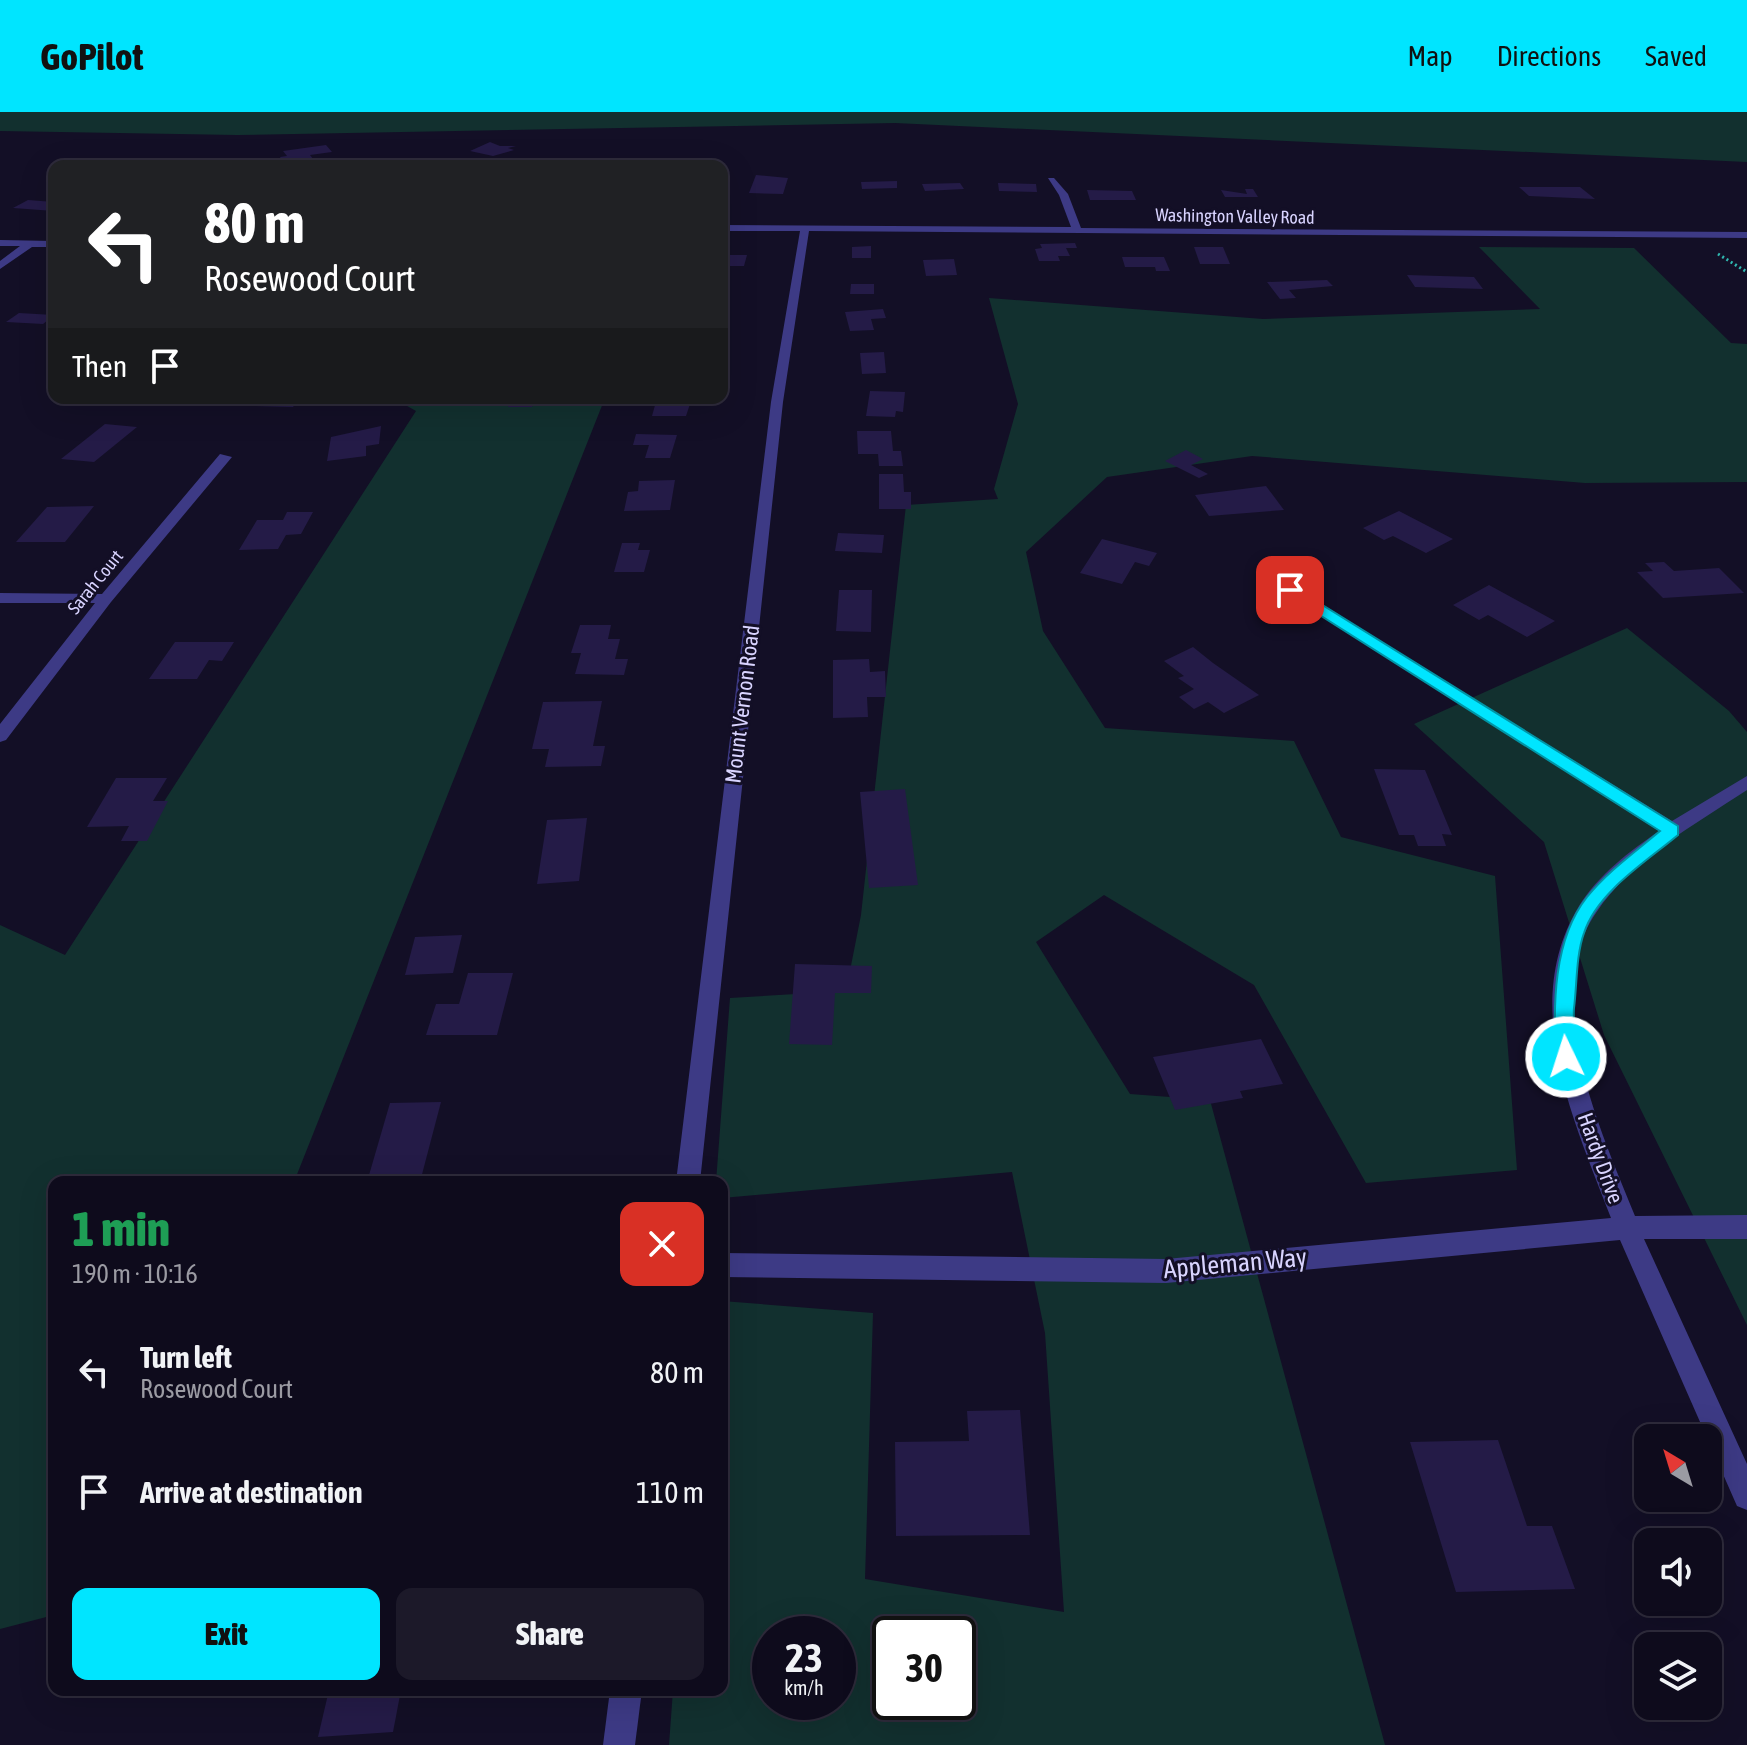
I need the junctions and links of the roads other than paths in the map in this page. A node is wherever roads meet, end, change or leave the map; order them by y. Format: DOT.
graph roads {
  1 [pos="1051,180"];
  2 [pos="728,228"];
  3 [pos="805,228"];
  4 [pos="1077,230"];
  5 [pos="1747,235"];
  6 [pos="0,243"];
  7 [pos="29,244"];
  8 [pos="48,244"];
  9 [pos="0,266"];
  10 [pos="225,457"];
  11 [pos="1290,590"];
  12 [pos="0,598"];
  13 [pos="106,599"];
  14 [pos="0,736"];
  15 [pos="1747,782"];
  16 [pos="1672,830"];
  17 [pos="689,1176"];
  18 [pos="1747,1227"];
  19 [pos="1625,1228"];
  20 [pos="728,1265"];
  21 [pos="1747,1496"];
  22 [pos="625,1696"];
  23 [pos="619,1745"];
  1 -- 4 [label="street"];
  2 -- 3 [label="street, Washington Valley Road"];
  3 -- 4 [label="street, Washington Valley Road"];
  3 -- 17 [label="street, Mount Vernon Road"];
  4 -- 5 [label="street, Washington Valley Road"];
  6 -- 7 [label="street"];
  7 -- 8 [label="street"];
  7 -- 9 [label="street"];
  10 -- 13 [label="street, Sarah Court"];
  11 -- 16 [label="street"];
  12 -- 13 [label="street"];
  13 -- 14 [label="street, Sarah Court"];
  15 -- 16 [label="street, Hardy Drive"];
  16 -- 19 [label="street, Hardy Drive"];
  18 -- 19 [label="street, Appleman Way"];
  19 -- 20 [label="street, Appleman Way"];
  19 -- 21 [label="street, Hardy Drive"];
  22 -- 23 [label="street"];
}
